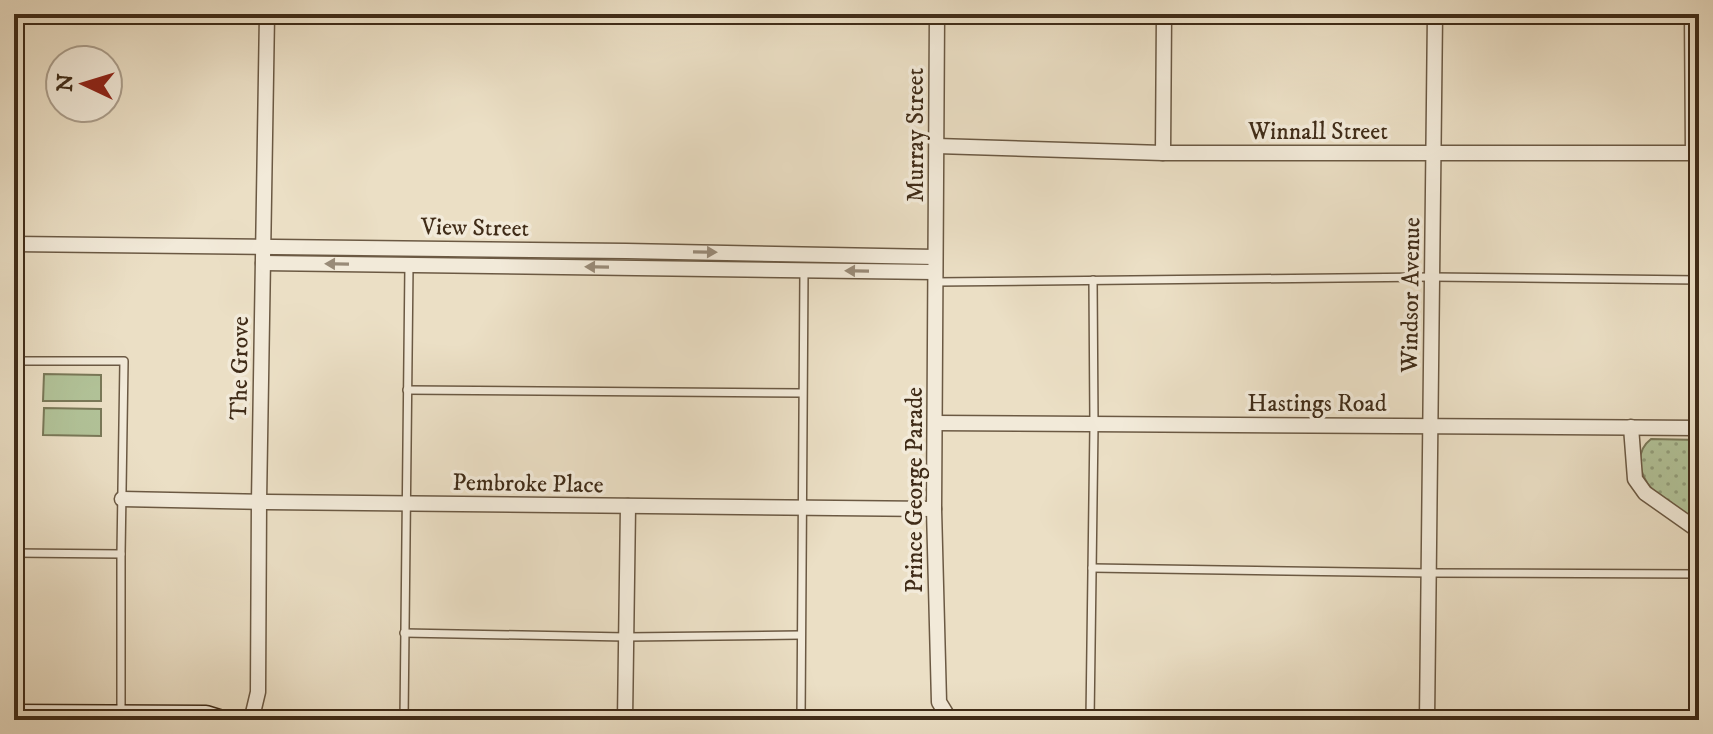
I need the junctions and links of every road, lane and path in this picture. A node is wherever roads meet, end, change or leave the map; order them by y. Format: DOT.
graph roads {
  1 [pos="267,14"];
  2 [pos="937,14"];
  3 [pos="1164,14"];
  4 [pos="1435,14"];
  5 [pos="1692,14"];
  6 [pos="937,146"];
  7 [pos="1433,152"];
  8 [pos="1163,153"];
  9 [pos="1696,153"];
  10 [pos="14,244"];
  11 [pos="263,247"];
  12 [pos="263,263"];
  13 [pos="409,265"];
  14 [pos="804,270"];
  15 [pos="935,270"];
  16 [pos="1432,277"];
  17 [pos="1093,280"];
  18 [pos="1699,280"];
  19 [pos="14,361"];
  20 [pos="407,390"];
  21 [pos="802,393"];
  22 [pos="935,423"];
  23 [pos="1094,425"];
  24 [pos="1430,425"];
  25 [pos="1631,427"];
  26 [pos="1699,428"];
  27 [pos="122,499"];
  28 [pos="259,502"];
  29 [pos="407,503"];
  30 [pos="628,506"];
  31 [pos="801,508"];
  32 [pos="934,509"];
  33 [pos="1699,531"];
  34 [pos="14,553"];
  35 [pos="121,554"];
  36 [pos="1092,568"];
  37 [pos="1429,573"];
  38 [pos="1699,574"];
  39 [pos="404,633"];
  40 [pos="801,635"];
  41 [pos="626,637"];
  42 [pos="14,715"];
  43 [pos="135,717"];
  44 [pos="219,720"];
  45 [pos="246,720"];
  46 [pos="404,720"];
  47 [pos="625,720"];
  48 [pos="801,720"];
  49 [pos="950,720"];
  50 [pos="1090,720"];
  51 [pos="1427,720"];
  1 -- 11 [label="street, The Grove"];
  2 -- 6 [label="street, Murray Street"];
  3 -- 8 [label="street"];
  4 -- 7 [label="street, Windsor Avenue"];
  5 -- 9 [label="street"];
  6 -- 8 [label="street, Winnall Street"];
  6 -- 15 [label="street, Murray Street"];
  7 -- 8 [label="street, Winnall Street"];
  7 -- 9 [label="street, Winnall Street"];
  7 -- 16 [label="street, Windsor Avenue"];
  10 -- 11 [label="street, View Street"];
  11 -- 12 [label="street, The Grove"];
  11 -- 15 [label="street, View Street, one-way"];
  13 -- 12 [label="street, View Street, one-way"];
  12 -- 28 [label="street, The Grove"];
  14 -- 13 [label="street, View Street, one-way"];
  13 -- 20 [label="lane"];
  15 -- 14 [label="street, View Street, one-way"];
  14 -- 21 [label="lane"];
  15 -- 17 [label="lane"];
  15 -- 22 [label="street, Prince George Parade"];
  16 -- 17 [label="lane"];
  16 -- 18 [label="lane"];
  16 -- 24 [label="street, Windsor Avenue"];
  17 -- 23 [label="lane"];
  19 -- 27 [label="lane"];
  20 -- 21 [label="lane"];
  20 -- 29 [label="lane"];
  21 -- 31 [label="lane"];
  22 -- 23 [label="street, Hastings Road"];
  22 -- 32 [label="street, Prince George Parade"];
  23 -- 24 [label="street, Hastings Road"];
  23 -- 36 [label="lane"];
  24 -- 25 [label="street, Hastings Road"];
  24 -- 37 [label="street, Windsor Avenue"];
  25 -- 26 [label="street, Hastings Road"];
  25 -- 33 [label="street"];
  27 -- 28 [label="street, Pembroke Place"];
  27 -- 35 [label="lane"];
  28 -- 29 [label="street, Pembroke Place"];
  28 -- 45 [label="street, The Grove"];
  29 -- 30 [label="street, Pembroke Place"];
  29 -- 39 [label="lane"];
  30 -- 31 [label="street, Pembroke Place"];
  30 -- 41 [label="street"];
  31 -- 32 [label="street, Pembroke Place"];
  31 -- 40 [label="lane"];
  32 -- 49 [label="street, Prince George Parade"];
  34 -- 35 [label="lane"];
  35 -- 43 [label="lane"];
  36 -- 37 [label="lane"];
  36 -- 50 [label="lane"];
  37 -- 38 [label="lane"];
  37 -- 51 [label="street, Windsor Avenue"];
  39 -- 41 [label="lane"];
  39 -- 46 [label="lane"];
  40 -- 41 [label="lane"];
  40 -- 48 [label="lane"];
  41 -- 47 [label="street"];
  42 -- 43 [label="street"];
  43 -- 44 [label="street"];
}
